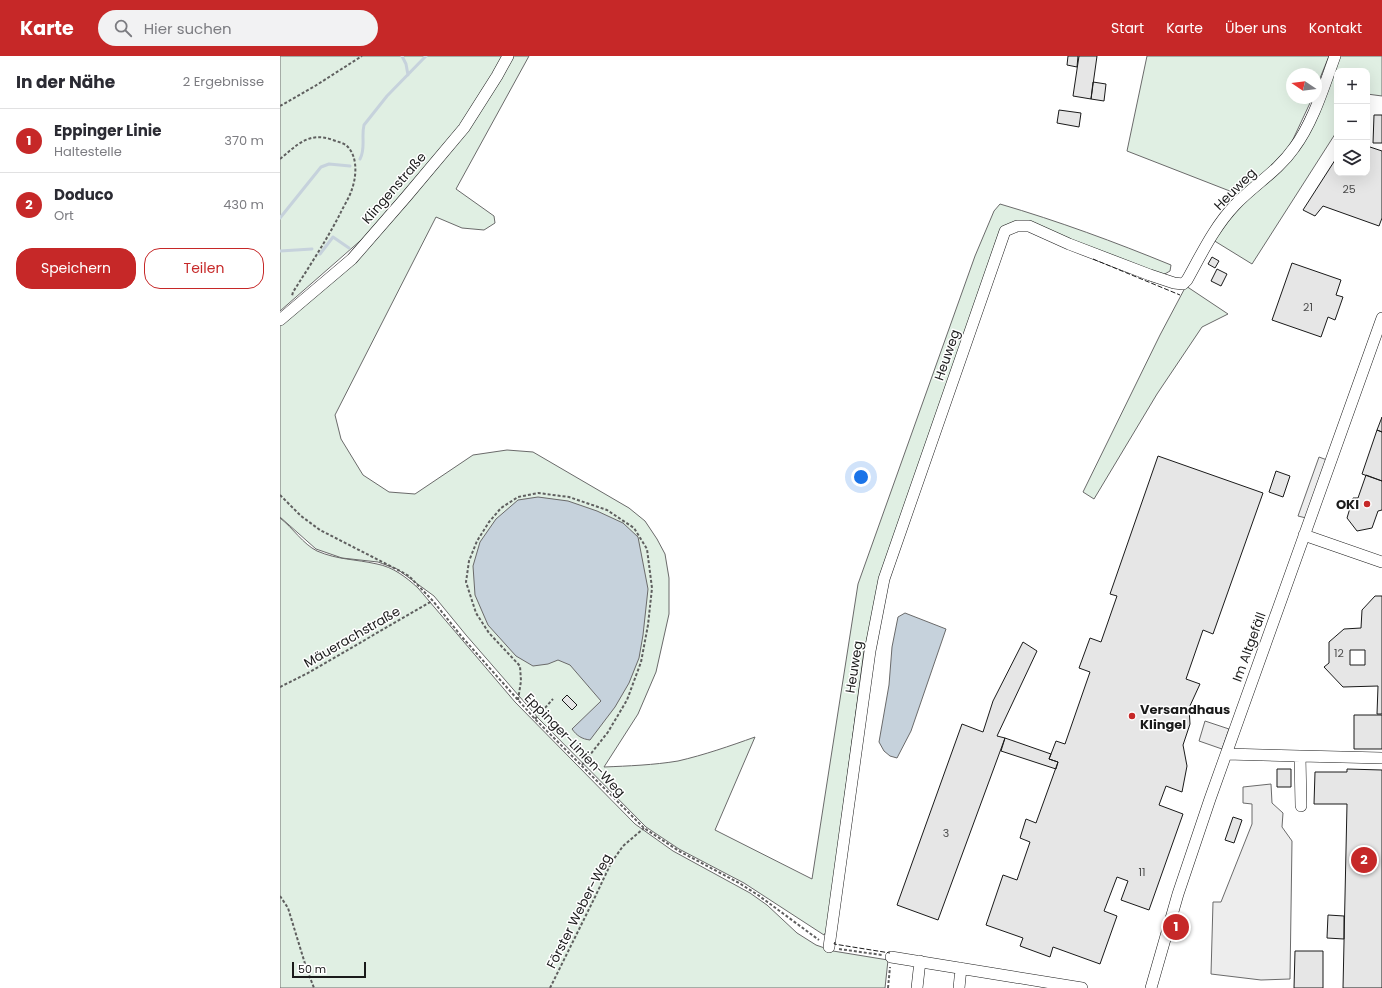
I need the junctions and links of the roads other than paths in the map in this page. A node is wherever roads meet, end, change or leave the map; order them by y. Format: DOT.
graph roads {
  1 [pos="508,56"];
  2 [pos="1335,56"];
  3 [pos="1382,318"];
  4 [pos="280,320"];
  5 [pos="1304,535"];
  6 [pos="1382,562"];
  7 [pos="1226,754"];
  8 [pos="1300,756"];
  9 [pos="1382,758"];
  10 [pos="1301,806"];
  11 [pos="829,947"];
  12 [pos="891,957"];
  13 [pos="920,961"];
  14 [pos="961,968"];
  15 [pos="917,988"];
  16 [pos="959,988"];
  17 [pos="1082,988"];
  18 [pos="1151,988"];
  1 -- 4 [label="street, Klingenstraße"];
  2 -- 11 [label="street, Heuweg"];
  3 -- 5 [label="street, Im Altgefäll"];
  5 -- 6 [label="street"];
  5 -- 7 [label="street, Im Altgefäll"];
  7 -- 8 [label="street"];
  7 -- 18 [label="street, Im Altgefäll"];
  8 -- 9 [label="street"];
  8 -- 10 [label="street"];
  12 -- 13 [label="street"];
  13 -- 14 [label="street"];
  13 -- 15 [label="street"];
  14 -- 16 [label="street"];
  14 -- 17 [label="street"];
}
